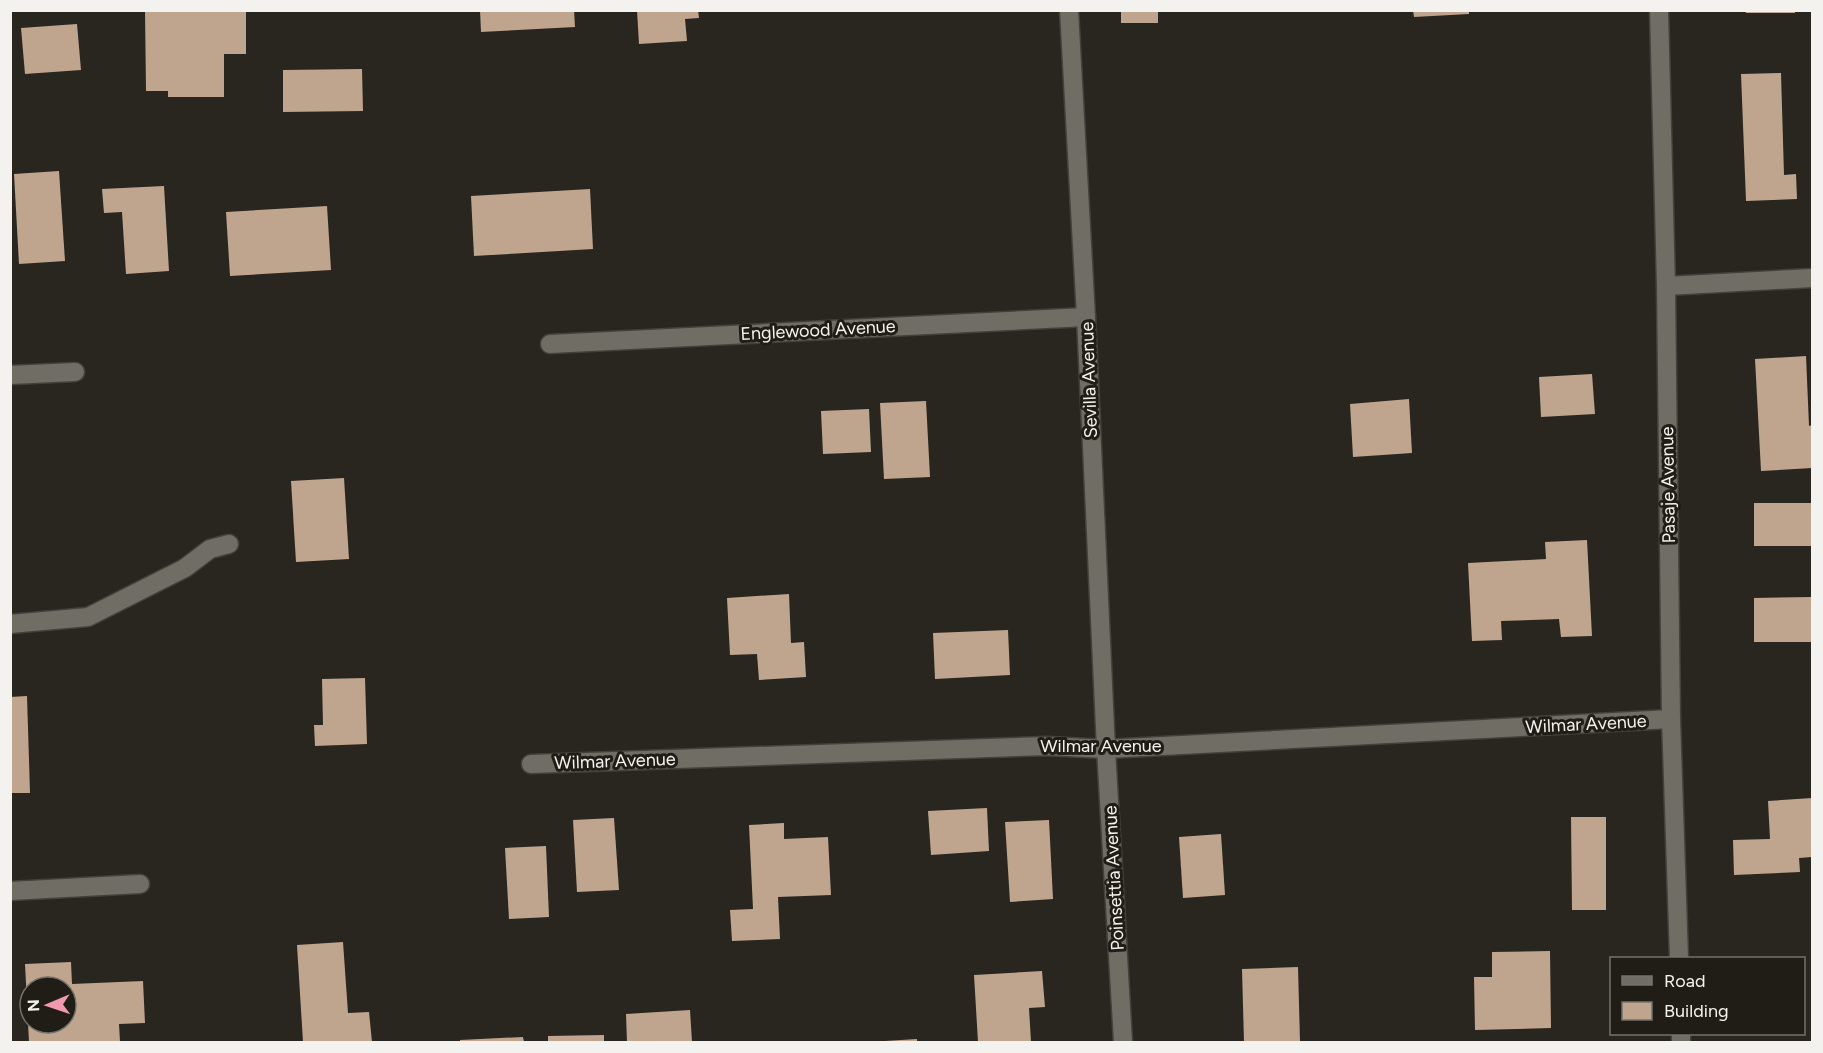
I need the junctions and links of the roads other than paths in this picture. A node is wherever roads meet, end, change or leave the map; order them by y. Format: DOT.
graph roads {
  1 [pos="1069,10"];
  2 [pos="1659,10"];
  3 [pos="1812,278"];
  4 [pos="1666,286"];
  5 [pos="1086,317"];
  6 [pos="550,344"];
  7 [pos="75,372"];
  8 [pos="10,375"];
  9 [pos="229,544"];
  10 [pos="10,624"];
  11 [pos="1671,719"];
  12 [pos="1106,749"];
  13 [pos="531,764"];
  14 [pos="141,884"];
  15 [pos="10,891"];
  16 [pos="1679,957"];
  17 [pos="1123,1042"];
  1 -- 5 [label="street, Sevilla Avenue"];
  2 -- 4 [label="street, Pasaje Avenue"];
  3 -- 4 [label="street"];
  4 -- 11 [label="street, Pasaje Avenue"];
  5 -- 6 [label="street, Englewood Avenue"];
  5 -- 12 [label="street, Sevilla Avenue"];
  7 -- 8 [label="street"];
  9 -- 10 [label="street"];
  11 -- 12 [label="street, Wilmar Avenue"];
  11 -- 16 [label="street, Pasaje Avenue"];
  12 -- 13 [label="street, Wilmar Avenue"];
  12 -- 17 [label="street, Poinsettia Avenue"];
  14 -- 15 [label="street"];
}
